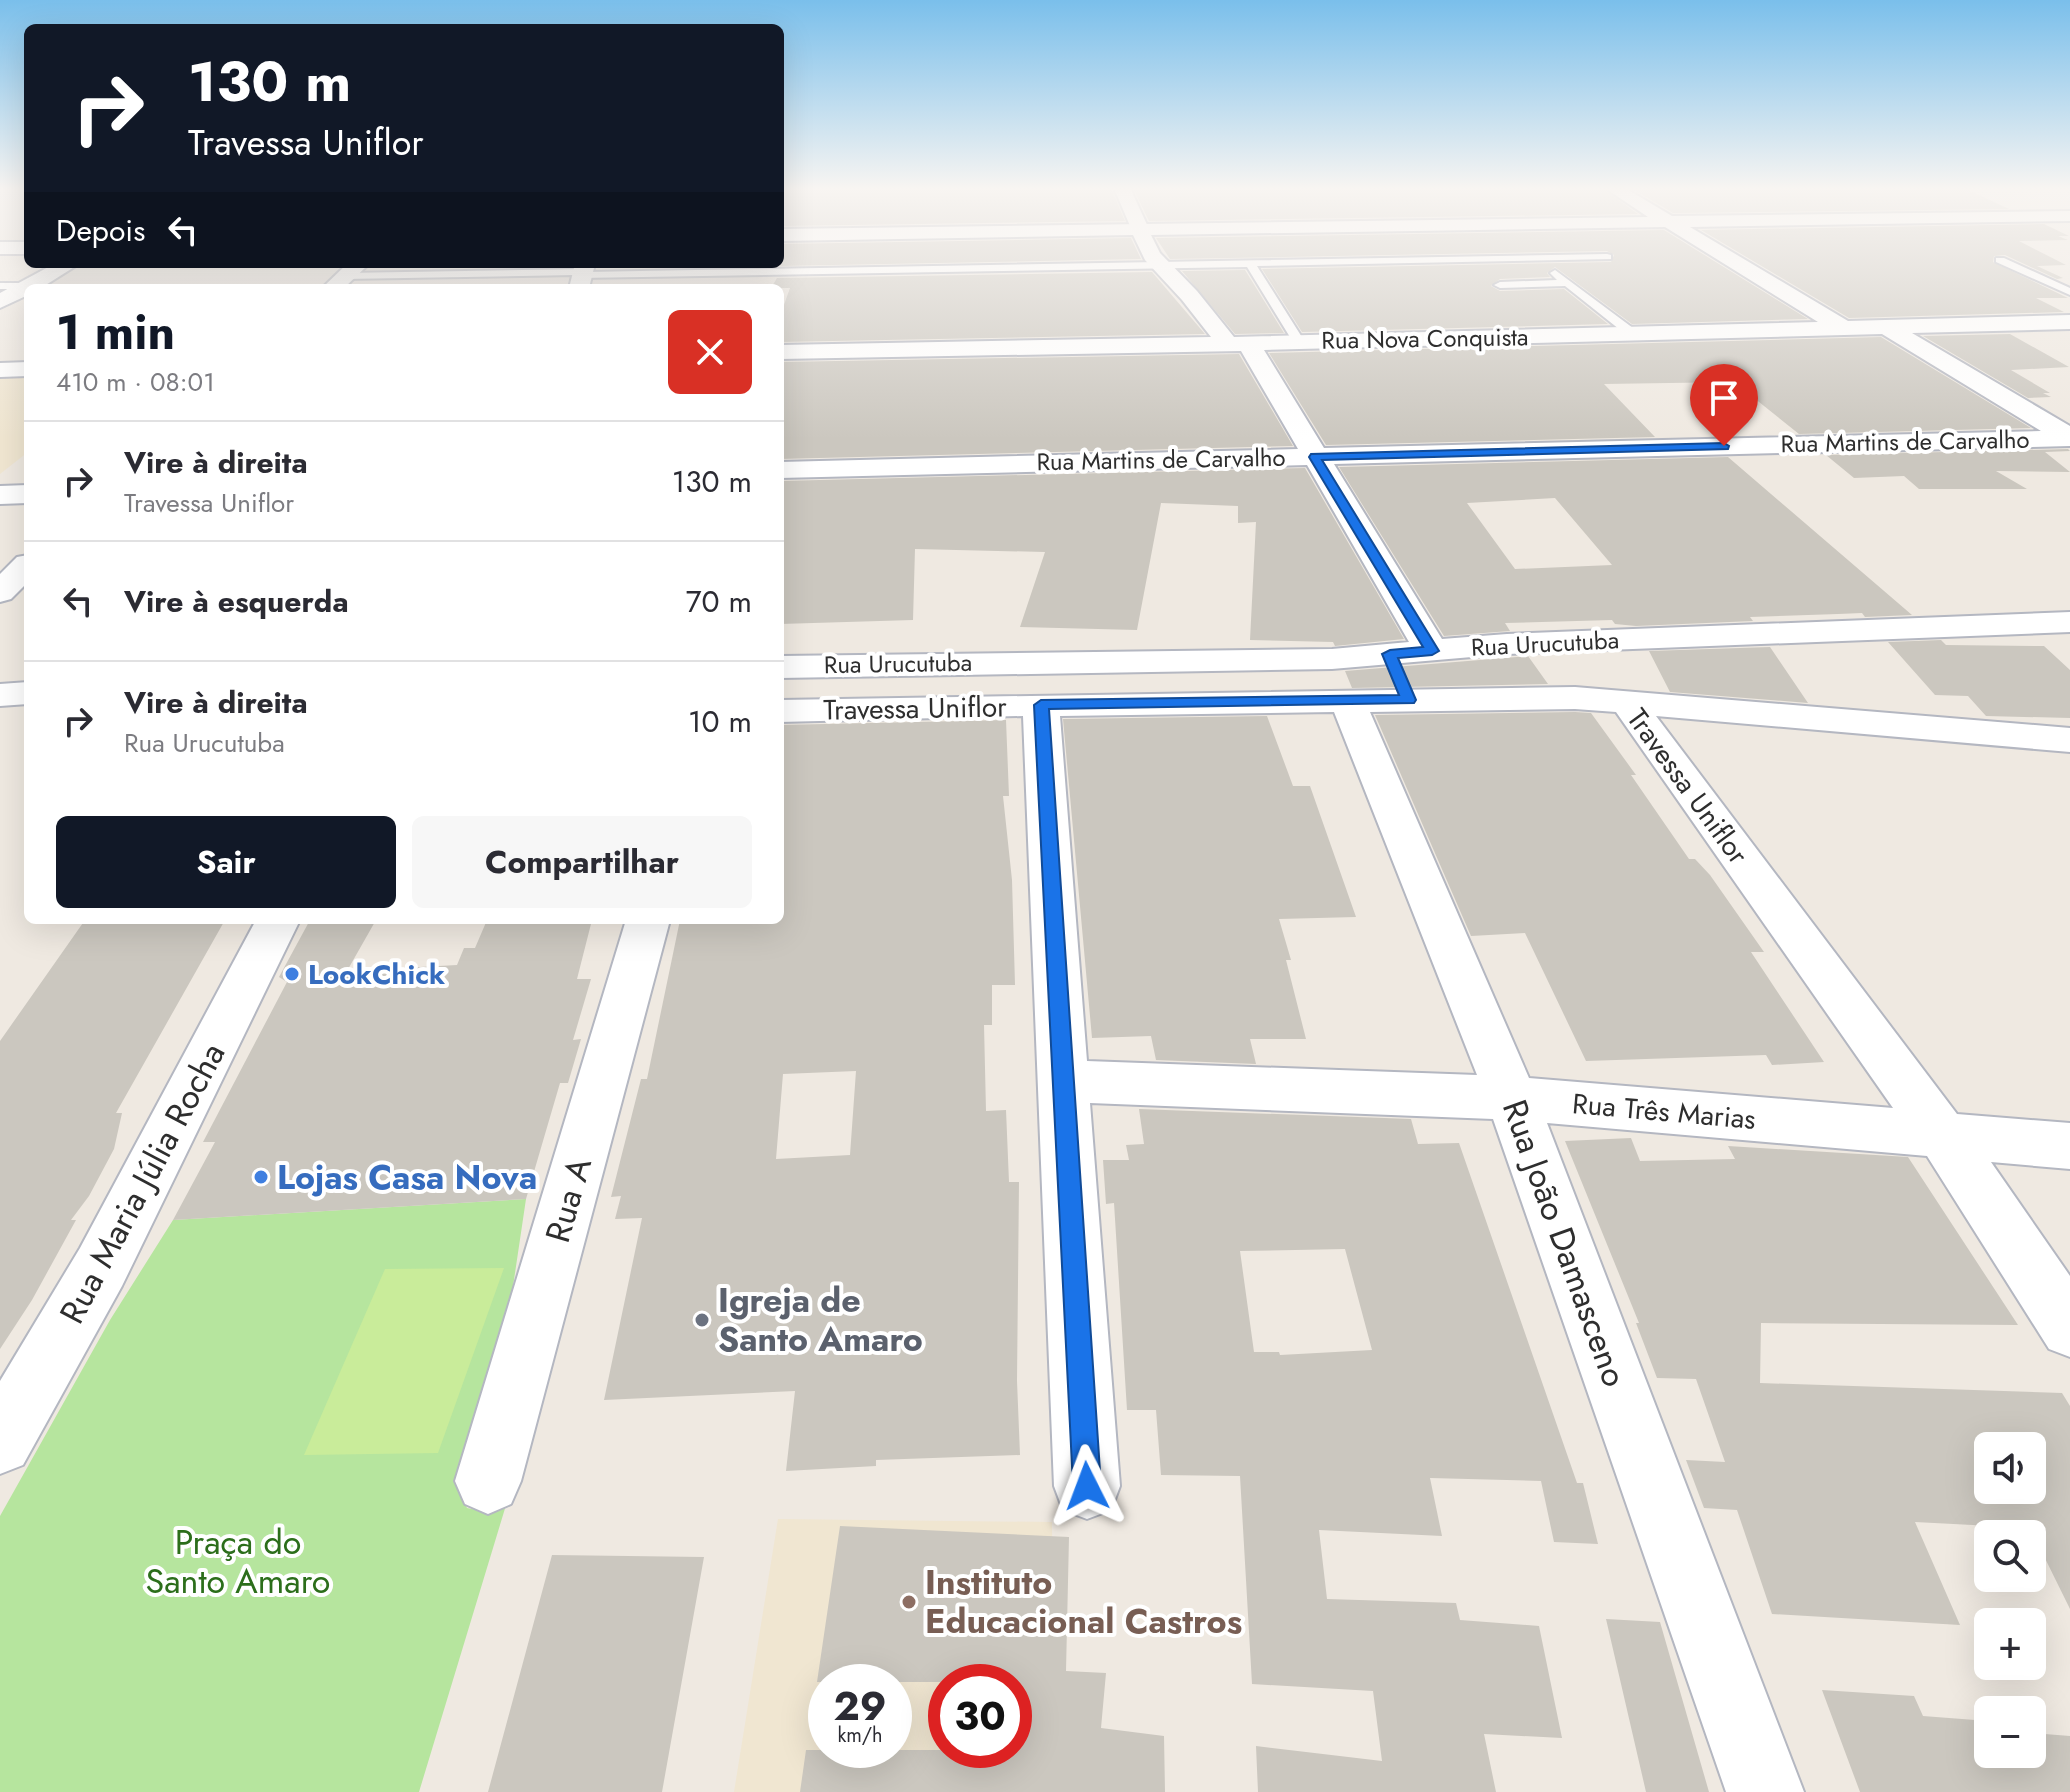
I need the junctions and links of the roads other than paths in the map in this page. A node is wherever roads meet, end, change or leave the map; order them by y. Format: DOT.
graph roads {
  1 [pos="55,272"];
  2 [pos="825,272"];
  3 [pos="1164,272"];
  4 [pos="1255,272"];
  5 [pos="1750,272"];
  6 [pos="2025,272"];
  7 [pos="1555,273"];
  8 [pos="582,275"];
  9 [pos="345,276"];
  10 [pos="1568,283"];
  11 [pos="34,284"];
  12 [pos="1500,285"];
  13 [pos="0,286"];
  14 [pos="24,286"];
  15 [pos="24,289"];
  16 [pos="2070,292"];
  17 [pos="0,302"];
  18 [pos="2070,322"];
  19 [pos="1845,329"];
  20 [pos="1890,329"];
  21 [pos="1633,334"];
  22 [pos="1299,342"];
  23 [pos="1238,344"];
  24 [pos="784,352"];
  25 [pos="24,369"];
  26 [pos="0,370"];
  27 [pos="2070,437"];
  28 [pos="1315,457"];
  29 [pos="784,470"];
  30 [pos="24,494"];
  31 [pos="0,495"];
  32 [pos="24,568"];
  33 [pos="0,592"];
  34 [pos="2070,622"];
  35 [pos="1432,651"];
  36 [pos="1390,654"];
  37 [pos="784,667"];
  38 [pos="24,693"];
  39 [pos="0,695"];
  40 [pos="1347,700"];
  41 [pos="1408,700"];
  42 [pos="1626,701"];
  43 [pos="1041,705"];
  44 [pos="784,711"];
  45 [pos="2070,740"];
  46 [pos="276,924"];
  47 [pos="647,924"];
  48 [pos="1065,1081"];
  49 [pos="1512,1098"];
  50 [pos="1943,1136"];
  51 [pos="2070,1146"];
  52 [pos="2070,1328"];
  53 [pos="19,1378"];
  54 [pos="0,1442"];
  55 [pos="488,1481"];
  56 [pos="1087,1486"];
  57 [pos="1765,1792"];
  1 -- 11 [label="street"];
  2 -- 8 [label="lane"];
  3 -- 23 [label="street"];
  4 -- 22 [label="lane"];
  5 -- 19 [label="street"];
  6 -- 16 [label="lane"];
  7 -- 10 [label="lane"];
  8 -- 9 [label="lane"];
  10 -- 12 [label="lane"];
  10 -- 21 [label="lane"];
  13 -- 14 [label="lane"];
  15 -- 17 [label="street"];
  18 -- 20 [label="street, Rua Nova Conquista"];
  19 -- 20 [label="street, Rua Nova Conquista"];
  19 -- 21 [label="street, Rua Nova Conquista"];
  20 -- 27 [label="street"];
  21 -- 22 [label="street, Rua Nova Conquista"];
  22 -- 23 [label="street, Rua Nova Conquista"];
  23 -- 24 [label="street, Rua Nova Conquista"];
  23 -- 28 [label="street"];
  25 -- 26 [label="street"];
  27 -- 28 [label="street, Rua Martins de Carvalho"];
  28 -- 29 [label="street, Rua Martins de Carvalho"];
  28 -- 35 [label="street"];
  30 -- 31 [label="street"];
  32 -- 33 [label="street"];
  34 -- 35 [label="street, Rua Urucutuba"];
  35 -- 36 [label="street, Rua Urucutuba"];
  36 -- 37 [label="street, Rua Urucutuba"];
  36 -- 41 [label="street"];
  38 -- 39 [label="street"];
  40 -- 41 [label="street, Travessa Uniflor"];
  40 -- 43 [label="street, Travessa Uniflor"];
  40 -- 49 [label="street, Rua João Damasceno"];
  41 -- 42 [label="street, Travessa Uniflor"];
  42 -- 45 [label="street"];
  42 -- 50 [label="street, Travessa Uniflor"];
  43 -- 44 [label="street, Travessa Uniflor"];
  43 -- 48 [label="street"];
  46 -- 53 [label="street, Rua Maria Júlia Rocha"];
  47 -- 55 [label="street, Rua A"];
  48 -- 49 [label="street, Rua Três Marias"];
  48 -- 56 [label="street"];
  49 -- 50 [label="street, Rua Três Marias"];
  49 -- 57 [label="street, Rua João Damasceno"];
  50 -- 51 [label="street, Rua Três Marias"];
  50 -- 52 [label="street, Travessa Uniflor"];
  53 -- 54 [label="street, Rua Maria Júlia Rocha"];
}
